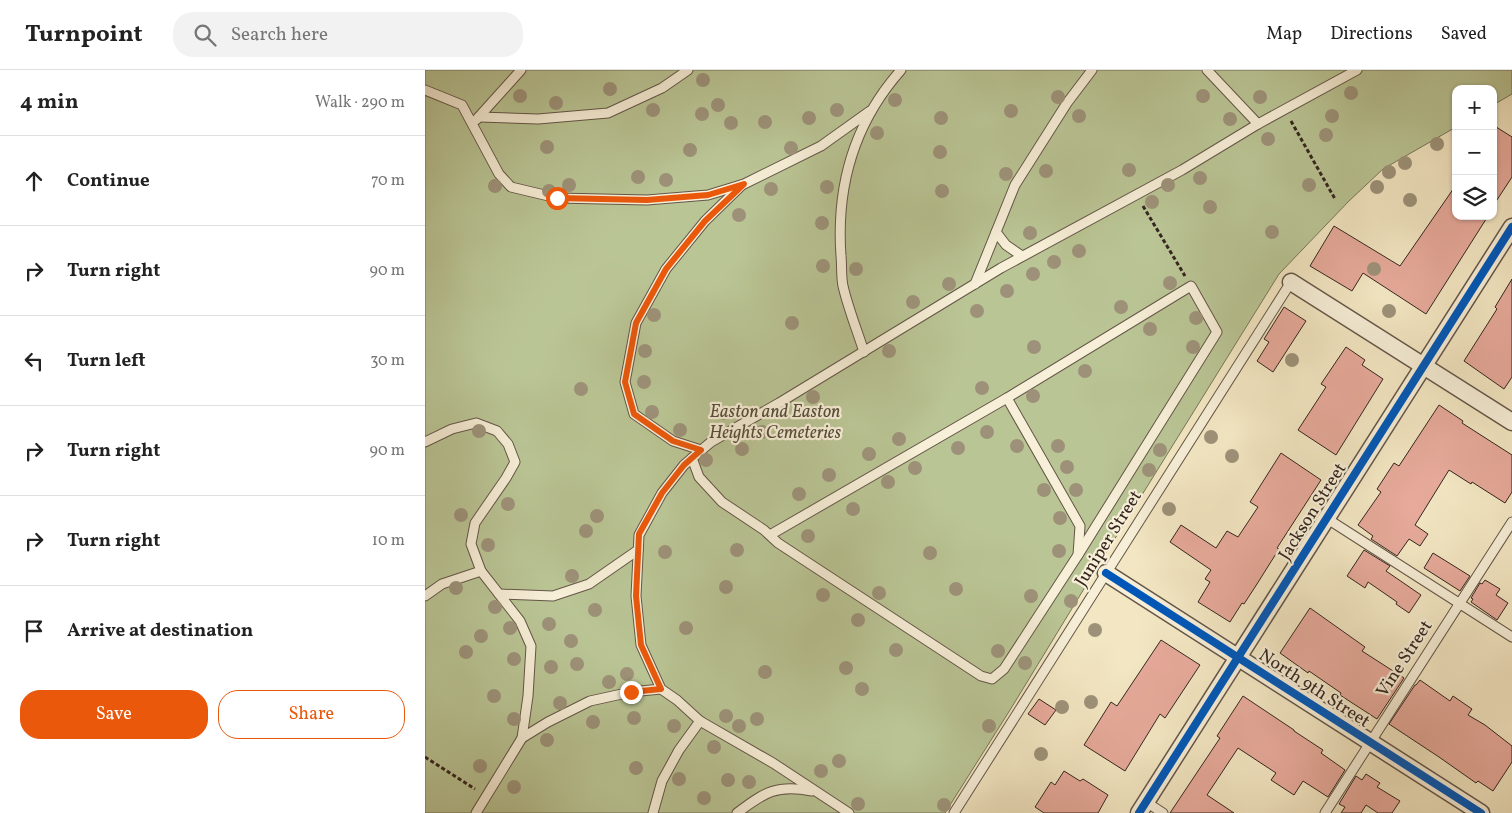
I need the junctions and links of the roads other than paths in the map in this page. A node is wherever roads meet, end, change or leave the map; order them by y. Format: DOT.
graph roads {
  1 [pos="521,70"];
  2 [pos="688,70"];
  3 [pos="901,70"];
  4 [pos="1092,70"];
  5 [pos="1207,70"];
  6 [pos="1357,70"];
  7 [pos="425,90"];
  8 [pos="870,111"];
  9 [pos="476,121"];
  10 [pos="1258,124"];
  11 [pos="744,184"];
  12 [pos="1512,227"];
  13 [pos="996,232"];
  14 [pos="1022,256"];
  15 [pos="1291,282"];
  16 [pos="975,284"];
  17 [pos="864,352"];
  18 [pos="1423,366"];
  19 [pos="1007,398"];
  20 [pos="1512,422"];
  21 [pos="425,442"];
  22 [pos="701,450"];
  23 [pos="691,458"];
  24 [pos="1326,518"];
  25 [pos="1512,522"];
  26 [pos="770,536"];
  27 [pos="638,550"];
  28 [pos="1078,555"];
  29 [pos="481,571"];
  30 [pos="1106,573"];
  31 [pos="499,594"];
  32 [pos="425,596"];
  33 [pos="1460,603"];
  34 [pos="1512,637"];
  35 [pos="1238,658"];
  36 [pos="661,689"];
  37 [pos="700,721"];
  38 [pos="523,738"];
  39 [pos="1371,742"];
  40 [pos="816,792"];
  41 [pos="1142,808"];
  42 [pos="476,813"];
  43 [pos="653,813"];
  44 [pos="737,813"];
  45 [pos="849,813"];
  46 [pos="954,813"];
  47 [pos="1163,813"];
  48 [pos="1325,813"];
  49 [pos="1481,813"];
  1 -- 9 [label="lane"];
  2 -- 9 [label="lane"];
  3 -- 8 [label="lane"];
  4 -- 13 [label="lane"];
  5 -- 10 [label="lane"];
  6 -- 10 [label="lane"];
  7 -- 9 [label="lane"];
  8 -- 11 [label="lane"];
  8 -- 17 [label="lane"];
  9 -- 11 [label="lane"];
  10 -- 14 [label="lane"];
  11 -- 22 [label="lane"];
  12 -- 18 [label="street, Jackson Street"];
  13 -- 14 [label="lane"];
  13 -- 16 [label="lane"];
  14 -- 16 [label="lane"];
  15 -- 18 [label="street"];
  15 -- 30 [label="lane, Juniper Street"];
  16 -- 17 [label="lane"];
  17 -- 22 [label="lane"];
  18 -- 20 [label="street"];
  18 -- 24 [label="street, Jackson Street"];
  19 -- 26 [label="lane"];
  19 -- 28 [label="lane"];
  19 -- 28 [label="lane"];
  21 -- 29 [label="lane"];
  22 -- 23 [label="lane"];
  23 -- 26 [label="lane"];
  23 -- 27 [label="lane"];
  24 -- 33 [label="lane"];
  24 -- 35 [label="street, Jackson Street"];
  25 -- 33 [label="lane, Vine Street"];
  26 -- 28 [label="lane"];
  27 -- 31 [label="lane"];
  27 -- 36 [label="lane"];
  29 -- 31 [label="lane"];
  29 -- 32 [label="lane"];
  30 -- 35 [label="street, North 9th Street"];
  30 -- 46 [label="lane, Juniper Street"];
  31 -- 38 [label="lane"];
  33 -- 34 [label="lane"];
  33 -- 39 [label="lane, Vine Street"];
  35 -- 39 [label="street, North 9th Street"];
  35 -- 41 [label="street, Jackson Street"];
  36 -- 37 [label="lane"];
  36 -- 38 [label="lane"];
  37 -- 40 [label="lane"];
  37 -- 43 [label="lane"];
  38 -- 42 [label="lane"];
  39 -- 48 [label="lane, Vine Street"];
  39 -- 49 [label="street, North 9th Street"];
  40 -- 44 [label="lane"];
  40 -- 45 [label="lane"];
  41 -- 47 [label="lane"];
}
